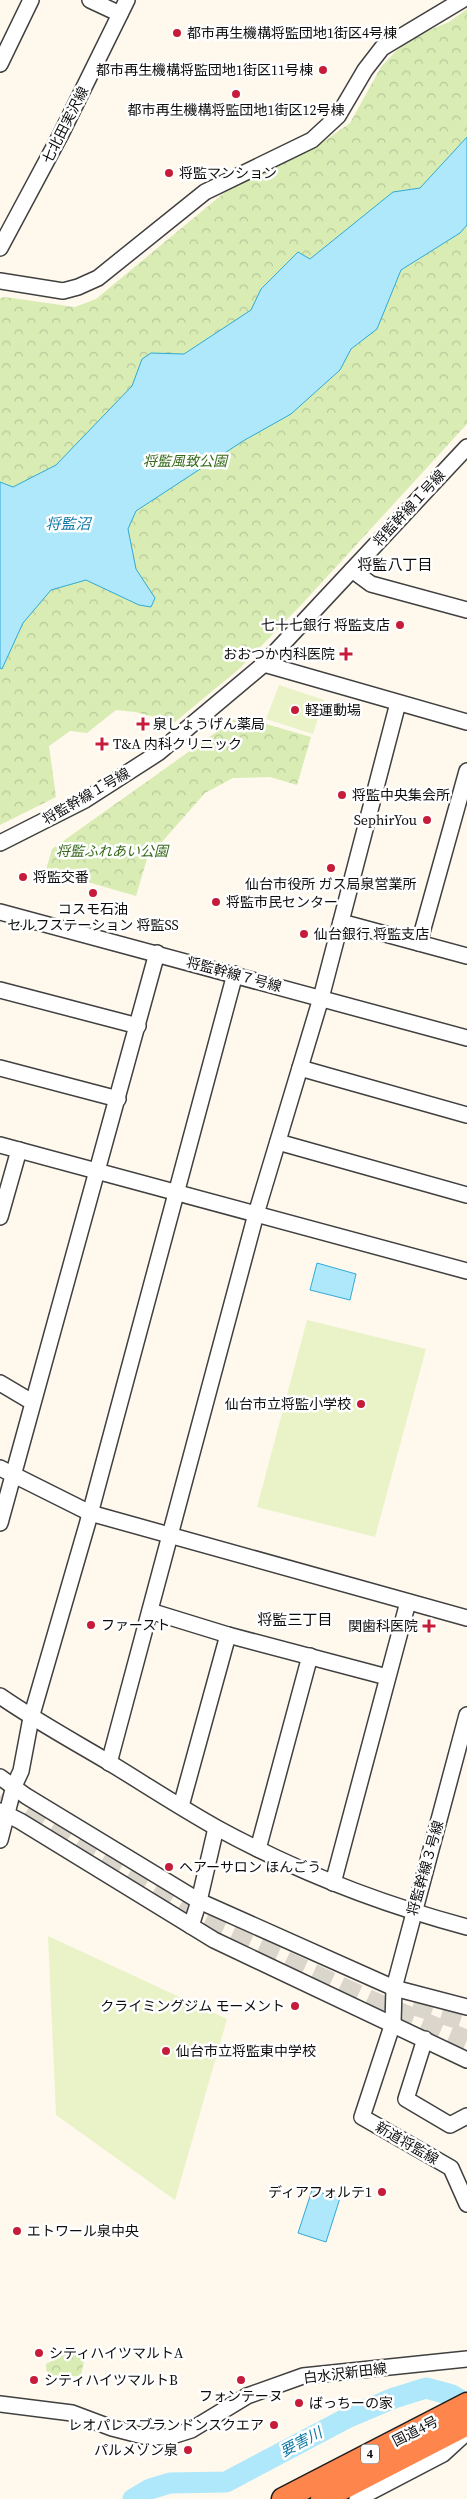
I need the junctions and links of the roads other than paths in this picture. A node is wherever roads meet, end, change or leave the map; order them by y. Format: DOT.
graph roads {
  1 [pos="31,0"];
  2 [pos="90,0"];
  3 [pos="127,0"];
  4 [pos="462,0"];
  5 [pos="120,14"];
  6 [pos="0,64"];
  7 [pos="0,248"];
  8 [pos="0,281"];
  9 [pos="467,447"];
  10 [pos="352,570"];
  11 [pos="467,610"];
  12 [pos="264,664"];
  13 [pos="398,702"];
  14 [pos="467,722"];
  15 [pos="467,771"];
  16 [pos="0,843"];
  17 [pos="0,914"];
  18 [pos="340,922"];
  19 [pos="419,943"];
  20 [pos="157,953"];
  21 [pos="467,956"];
  22 [pos="235,974"];
  23 [pos="0,990"];
  24 [pos="320,998"];
  25 [pos="138,1026"];
  26 [pos="467,1038"];
  27 [pos="0,1068"];
  28 [pos="300,1068"];
  29 [pos="118,1099"];
  30 [pos="467,1116"];
  31 [pos="278,1142"];
  32 [pos="0,1145"];
  33 [pos="19,1150"];
  34 [pos="98,1171"];
  35 [pos="177,1192"];
  36 [pos="467,1195"];
  37 [pos="256,1214"];
  38 [pos="0,1217"];
  39 [pos="467,1271"];
  40 [pos="0,1383"];
  41 [pos="32,1402"];
  42 [pos="0,1468"];
  43 [pos="14,1475"];
  44 [pos="90,1513"];
  45 [pos="0,1523"];
  46 [pos="172,1536"];
  47 [pos="408,1602"];
  48 [pos="150,1611"];
  49 [pos="467,1618"];
  50 [pos="228,1636"];
  51 [pos="310,1656"];
  52 [pos="387,1678"];
  53 [pos="0,1696"];
  54 [pos="467,1715"];
  55 [pos="31,1718"];
  56 [pos="109,1762"];
  57 [pos="0,1777"];
  58 [pos="14,1786"];
  59 [pos="181,1806"];
  60 [pos="3,1814"];
  61 [pos="216,1828"];
  62 [pos="0,1840"];
  63 [pos="258,1849"];
  64 [pos="333,1882"];
  65 [pos="199,1901"];
  66 [pos="412,1913"];
  67 [pos="191,1926"];
  68 [pos="467,1927"];
  69 [pos="394,1988"];
  70 [pos="467,2007"];
  71 [pos="393,2023"];
  72 [pos="425,2039"];
  73 [pos="467,2060"];
  74 [pos="467,2116"];
  75 [pos="467,2204"];
  76 [pos="467,2359"];
  77 [pos="0,2404"];
  78 [pos="464,2412"];
  79 [pos="467,2432"];
  80 [pos="283,2499"];
  81 [pos="322,2499"];
  82 [pos="357,2499"];
  1 -- 6 [label="street"];
  2 -- 5 [label="street"];
  3 -- 5 [label="street, 七北田実沢線"];
  4 -- 8 [label="street"];
  5 -- 7 [label="street, 七北田実沢線"];
  9 -- 10 [label="street, 将監幹線１号線"];
  10 -- 11 [label="street"];
  10 -- 12 [label="street, 将監幹線１号線"];
  12 -- 13 [label="street"];
  12 -- 16 [label="street, 将監幹線１号線"];
  13 -- 14 [label="street"];
  13 -- 18 [label="street"];
  15 -- 19 [label="street"];
  17 -- 20 [label="street, 将監幹線７号線"];
  18 -- 19 [label="street"];
  18 -- 24 [label="street"];
  19 -- 21 [label="street"];
  20 -- 22 [label="street, 将監幹線７号線"];
  20 -- 25 [label="street"];
  22 -- 24 [label="street, 将監幹線７号線"];
  22 -- 35 [label="street"];
  23 -- 25 [label="street"];
  24 -- 26 [label="street, 将監幹線７号線"];
  24 -- 28 [label="street"];
  25 -- 29 [label="street"];
  27 -- 29 [label="street"];
  28 -- 30 [label="street"];
  28 -- 31 [label="street"];
  29 -- 34 [label="street"];
  31 -- 36 [label="street"];
  31 -- 37 [label="street"];
  32 -- 33 [label="street"];
  33 -- 34 [label="street"];
  33 -- 38 [label="street"];
  34 -- 35 [label="street"];
  34 -- 41 [label="street"];
  35 -- 37 [label="street"];
  35 -- 44 [label="street"];
  37 -- 39 [label="street"];
  37 -- 46 [label="street"];
  40 -- 41 [label="street"];
  41 -- 43 [label="street"];
  42 -- 43 [label="street"];
  43 -- 44 [label="street"];
  43 -- 45 [label="street"];
  44 -- 46 [label="street"];
  44 -- 55 [label="street"];
  46 -- 47 [label="street"];
  46 -- 48 [label="street"];
  47 -- 49 [label="street"];
  47 -- 52 [label="street"];
  48 -- 50 [label="street"];
  48 -- 56 [label="street"];
  50 -- 51 [label="street"];
  50 -- 59 [label="street"];
  51 -- 52 [label="street"];
  51 -- 63 [label="street"];
  52 -- 64 [label="street"];
  53 -- 55 [label="street"];
  54 -- 66 [label="street, 将監幹線３号線"];
  55 -- 56 [label="street"];
  55 -- 58 [label="street"];
  56 -- 59 [label="street"];
  57 -- 58 [label="street"];
  58 -- 60 [label="street"];
  58 -- 65 [label="street"];
  59 -- 61 [label="street"];
  60 -- 62 [label="street"];
  60 -- 67 [label="street"];
  61 -- 63 [label="street"];
  61 -- 65 [label="street"];
  63 -- 64 [label="street"];
  64 -- 66 [label="street"];
  65 -- 67 [label="street"];
  65 -- 69 [label="street"];
  66 -- 68 [label="street"];
  66 -- 69 [label="street, 将監幹線３号線"];
  67 -- 71 [label="street"];
  69 -- 70 [label="street"];
  69 -- 71 [label="street, 将監幹線３号線"];
  71 -- 72 [label="street"];
  71 -- 75 [label="street, 新道将監線"];
  72 -- 73 [label="street"];
  72 -- 74 [label="street"];
  76 -- 77 [label="street, 白水沢新田線"];
  78 -- 80 [label="highway, 国道4号 / 4"];
  78 -- 81 [label="highway, 国道4号 / 4"];
  79 -- 82 [label="street"];
}
